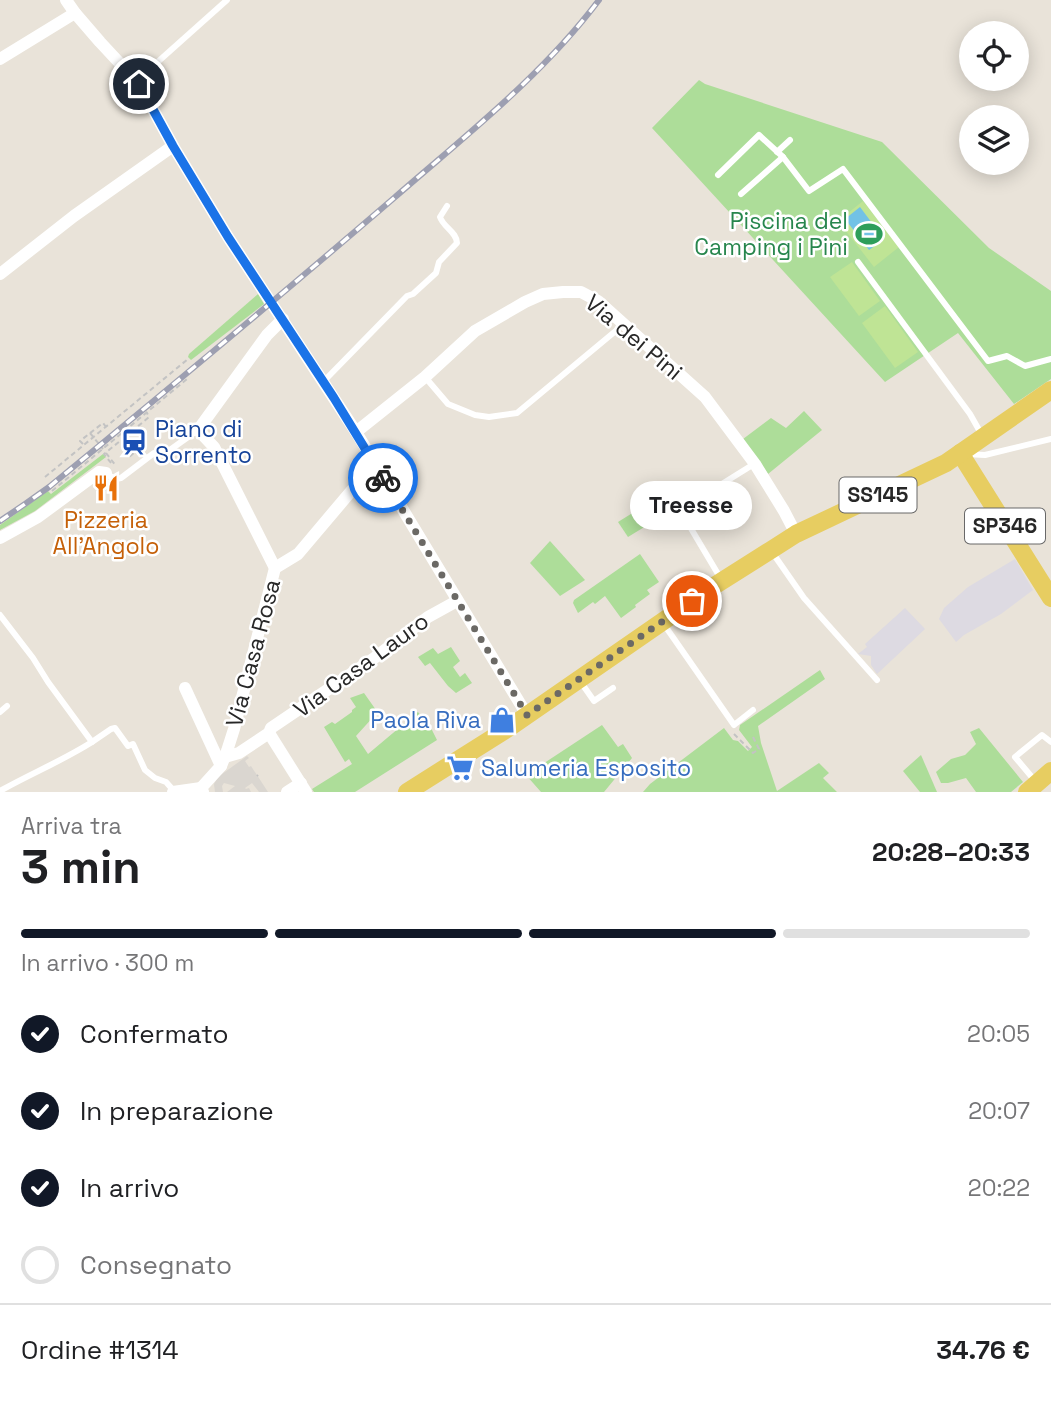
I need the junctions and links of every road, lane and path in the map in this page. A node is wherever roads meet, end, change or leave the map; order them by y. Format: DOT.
graph roads {
  1 [pos="66,0"];
  2 [pos="227,0"];
  3 [pos="75,13"];
  4 [pos="0,60"];
  5 [pos="139,84"];
  6 [pos="790,140"];
  7 [pos="173,146"];
  8 [pos="780,155"];
  9 [pos="718,174"];
  10 [pos="741,194"];
  11 [pos="447,206"];
  12 [pos="858,262"];
  13 [pos="0,274"];
  14 [pos="283,319"];
  15 [pos="624,324"];
  16 [pos="188,359"];
  17 [pos="1051,359"];
  18 [pos="425,377"];
  19 [pos="187,379"];
  20 [pos="324,381"];
  21 [pos="1051,390"];
  22 [pos="147,413"];
  23 [pos="106,427"];
  24 [pos="198,429"];
  25 [pos="356,432"];
  26 [pos="90,433"];
  27 [pos="122,434"];
  28 [pos="125,437"];
  29 [pos="983,437"];
  30 [pos="1051,439"];
  31 [pos="84,445"];
  32 [pos="960,453"];
  33 [pos="131,459"];
  34 [pos="374,464"];
  35 [pos="755,464"];
  36 [pos="114,469"];
  37 [pos="45,477"];
  38 [pos="52,491"];
  39 [pos="796,534"];
  40 [pos="0,538"];
  41 [pos="771,550"];
  42 [pos="275,568"];
  43 [pos="718,583"];
  44 [pos="1051,598"];
  45 [pos="457,601"];
  46 [pos="0,615"];
  47 [pos="662,622"];
  48 [pos="579,680"];
  49 [pos="877,680"];
  50 [pos="185,688"];
  51 [pos="613,688"];
  52 [pos="7,706"];
  53 [pos="753,710"];
  54 [pos="0,712"];
  55 [pos="527,715"];
  56 [pos="269,733"];
  57 [pos="734,734"];
  58 [pos="753,737"];
  59 [pos="92,742"];
  60 [pos="1051,742"];
  61 [pos="223,761"];
  62 [pos="1039,782"];
  63 [pos="303,788"];
  64 [pos="202,790"];
  65 [pos="0,791"];
  66 [pos="173,792"];
  67 [pos="287,792"];
  68 [pos="407,792"];
  1 -- 3 [label="street"];
  2 -- 5 [label="lane"];
  3 -- 4 [label="street"];
  3 -- 5 [label="street"];
  5 -- 7 [label="street"];
  6 -- 8 [label="lane"];
  7 -- 13 [label="street"];
  7 -- 14 [label="street"];
  8 -- 9 [label="lane"];
  8 -- 10 [label="lane"];
  8 -- 17 [label="lane"];
  11 -- 20 [label="lane"];
  12 -- 29 [label="lane"];
  14 -- 20 [label="street"];
  14 -- 24 [label="street"];
  15 -- 18 [label="street, Via dei Pini"];
  15 -- 18 [label="lane"];
  15 -- 35 [label="street, Via dei Pini"];
  16 -- 23 [label="path"];
  18 -- 25 [label="street, Via dei Pini"];
  19 -- 22 [label="path"];
  20 -- 25 [label="street"];
  21 -- 29 [label="main road, SS145"];
  22 -- 27 [label="path"];
  22 -- 28 [label="path"];
  23 -- 26 [label="path"];
  23 -- 31 [label="path"];
  24 -- 36 [label="lane"];
  24 -- 42 [label="street"];
  25 -- 34 [label="street"];
  26 -- 31 [label="path"];
  26 -- 36 [label="path"];
  27 -- 28 [label="path"];
  27 -- 38 [label="path"];
  28 -- 33 [label="path"];
  28 -- 36 [label="path"];
  29 -- 32 [label="main road, SS145"];
  30 -- 32 [label="lane"];
  31 -- 37 [label="path"];
  32 -- 39 [label="main road, SS145"];
  32 -- 44 [label="main road, SP346"];
  34 -- 42 [label="street, Via Casa Rosa"];
  34 -- 45 [label="street"];
  35 -- 39 [label="street, Via dei Pini"];
  35 -- 43 [label="lane"];
  36 -- 40 [label="street"];
  39 -- 41 [label="main road, SS145"];
  41 -- 43 [label="main road, SS145"];
  41 -- 49 [label="lane"];
  42 -- 61 [label="street, Via Casa Rosa"];
  43 -- 47 [label="main road, SS145"];
  45 -- 55 [label="street"];
  45 -- 56 [label="street, Via Casa Lauro"];
  46 -- 59 [label="lane"];
  47 -- 48 [label="main road, SS145"];
  47 -- 53 [label="lane"];
  48 -- 51 [label="lane"];
  48 -- 55 [label="main road, SS145"];
  50 -- 61 [label="street"];
  52 -- 54 [label="lane"];
  55 -- 68 [label="main road, SS145"];
  56 -- 61 [label="street, Via Casa Lauro"];
  56 -- 63 [label="street"];
  57 -- 58 [label="path"];
  59 -- 65 [label="lane"];
  59 -- 66 [label="lane"];
  60 -- 62 [label="lane"];
  61 -- 64 [label="street"];
  63 -- 67 [label="street"];
  64 -- 66 [label="street"];
}
